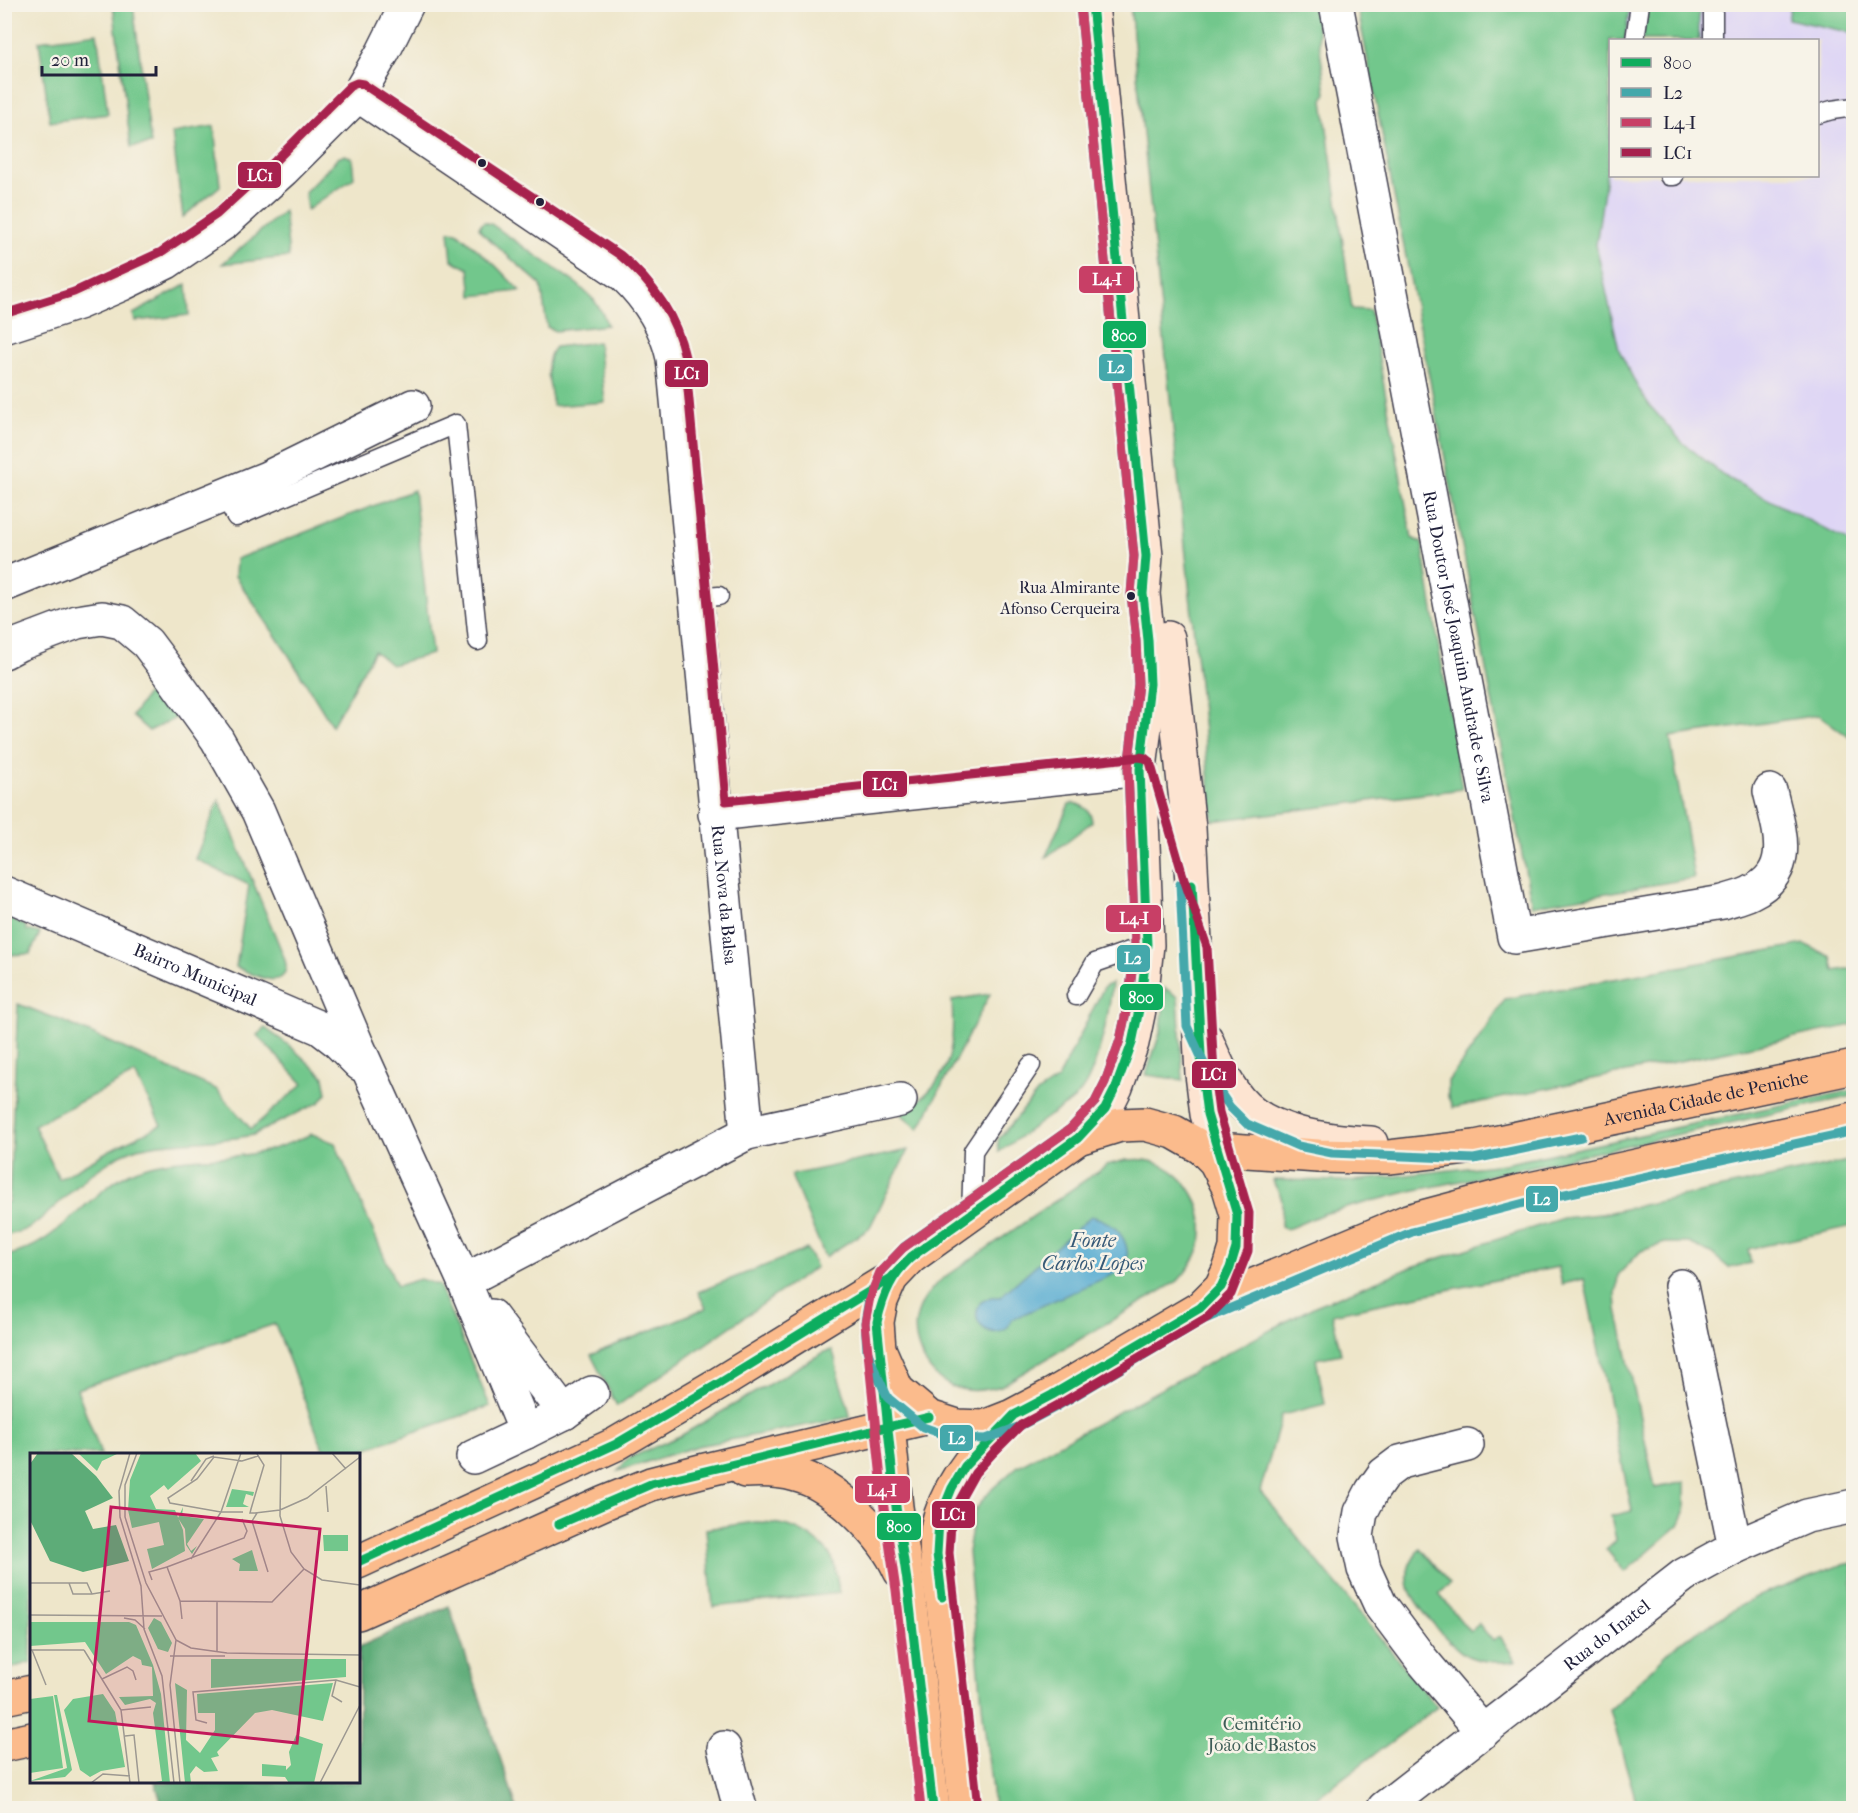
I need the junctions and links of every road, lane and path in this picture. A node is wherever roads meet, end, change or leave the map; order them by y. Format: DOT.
graph roads {
  1 [pos="407,4"];
  2 [pos="1092,4"];
  3 [pos="1336,4"];
  4 [pos="1640,4"];
  5 [pos="1713,4"];
  6 [pos="1635,39"];
  7 [pos="1713,39"];
  8 [pos="358,94"];
  9 [pos="1854,107"];
  10 [pos="1819,114"];
  11 [pos="4,327"];
  12 [pos="413,406"];
  13 [pos="225,496"];
  14 [pos="1146,556"];
  15 [pos="4,585"];
  16 [pos="478,641"];
  17 [pos="9,647"];
  18 [pos="1140,769"];
  19 [pos="1770,791"];
  20 [pos="716,814"];
  21 [pos="4,893"];
  22 [pos="1147,945"];
  23 [pos="1195,950"];
  24 [pos="334,989"];
  25 [pos="1076,996"];
  26 [pos="298,1018"];
  27 [pos="1199,1023"];
  28 [pos="1031,1065"];
  29 [pos="1854,1066"];
  30 [pos="373,1079"];
  31 [pos="900,1100"];
  32 [pos="1854,1119"];
  33 [pos="747,1133"];
  34 [pos="1078,1138"];
  35 [pos="1475,1147"];
  36 [pos="1209,1148"];
  37 [pos="970,1216"];
  38 [pos="891,1278"];
  39 [pos="464,1281"];
  40 [pos="1681,1286"];
  41 [pos="1200,1308"];
  42 [pos="879,1349"];
  43 [pos="592,1393"];
  44 [pos="564,1413"];
  45 [pos="1014,1415"];
  46 [pos="929,1417"];
  47 [pos="889,1427"];
  48 [pos="526,1432"];
  49 [pos="1467,1445"];
  50 [pos="473,1457"];
  51 [pos="701,1471"];
  52 [pos="1854,1506"];
  53 [pos="1735,1546"];
  54 [pos="360,1561"];
  55 [pos="908,1588"];
  56 [pos="360,1612"];
  57 [pos="30,1692"];
  58 [pos="4,1698"];
  59 [pos="1483,1732"];
  60 [pos="30,1739"];
  61 [pos="4,1745"];
  62 [pos="724,1748"];
  63 [pos="740,1809"];
  64 [pos="933,1809"];
  65 [pos="966,1809"];
  66 [pos="1384,1809"];
  1 -- 8 [label="street"];
  2 -- 14 [label="main road"];
  3 -- 19 [label="street, Rua Doutor José Joaquim Andrade e Silva"];
  4 -- 6 [label="lane"];
  5 -- 7 [label="lane"];
  8 -- 11 [label="street"];
  8 -- 20 [label="street, Rua Nova da Balsa"];
  9 -- 10 [label="lane"];
  12 -- 13 [label="street"];
  13 -- 15 [label="street"];
  13 -- 16 [label="lane"];
  14 -- 18 [label="main road"];
  14 -- 23 [label="main road"];
  17 -- 24 [label="street"];
  18 -- 20 [label="street"];
  18 -- 22 [label="main road"];
  18 -- 23 [label="main road"];
  20 -- 33 [label="street, Rua Nova da Balsa"];
  21 -- 26 [label="street, Bairro Municipal"];
  22 -- 25 [label="lane"];
  22 -- 34 [label="main road"];
  23 -- 27 [label="main road"];
  24 -- 26 [label="street"];
  24 -- 30 [label="street"];
  26 -- 30 [label="street, Bairro Municipal"];
  27 -- 35 [label="main road"];
  27 -- 36 [label="main road"];
  28 -- 37 [label="lane"];
  29 -- 35 [label="main road, Avenida Cidade de Peniche"];
  30 -- 39 [label="street"];
  31 -- 33 [label="street"];
  32 -- 41 [label="main road"];
  33 -- 39 [label="street"];
  34 -- 36 [label="main road"];
  34 -- 37 [label="main road"];
  35 -- 36 [label="main road, Avenida Cidade de Peniche"];
  36 -- 41 [label="main road"];
  37 -- 38 [label="main road"];
  38 -- 42 [label="main road"];
  38 -- 54 [label="main road"];
  39 -- 44 [label="street"];
  39 -- 48 [label="street"];
  40 -- 53 [label="street"];
  41 -- 45 [label="main road"];
  42 -- 46 [label="main road"];
  42 -- 47 [label="main road"];
  43 -- 44 [label="street"];
  44 -- 48 [label="street"];
  45 -- 46 [label="main road"];
  45 -- 65 [label="main road"];
  46 -- 47 [label="main road"];
  47 -- 51 [label="main road"];
  47 -- 55 [label="main road"];
  48 -- 50 [label="street"];
  49 -- 59 [label="street"];
  51 -- 55 [label="main road"];
  51 -- 56 [label="main road"];
  52 -- 53 [label="street, Rua do Inatel"];
  53 -- 59 [label="street, Rua do Inatel"];
  55 -- 64 [label="main road"];
  57 -- 58 [label="main road"];
  59 -- 66 [label="street, Rua do Inatel"];
  60 -- 61 [label="main road"];
  62 -- 63 [label="street"];
}
